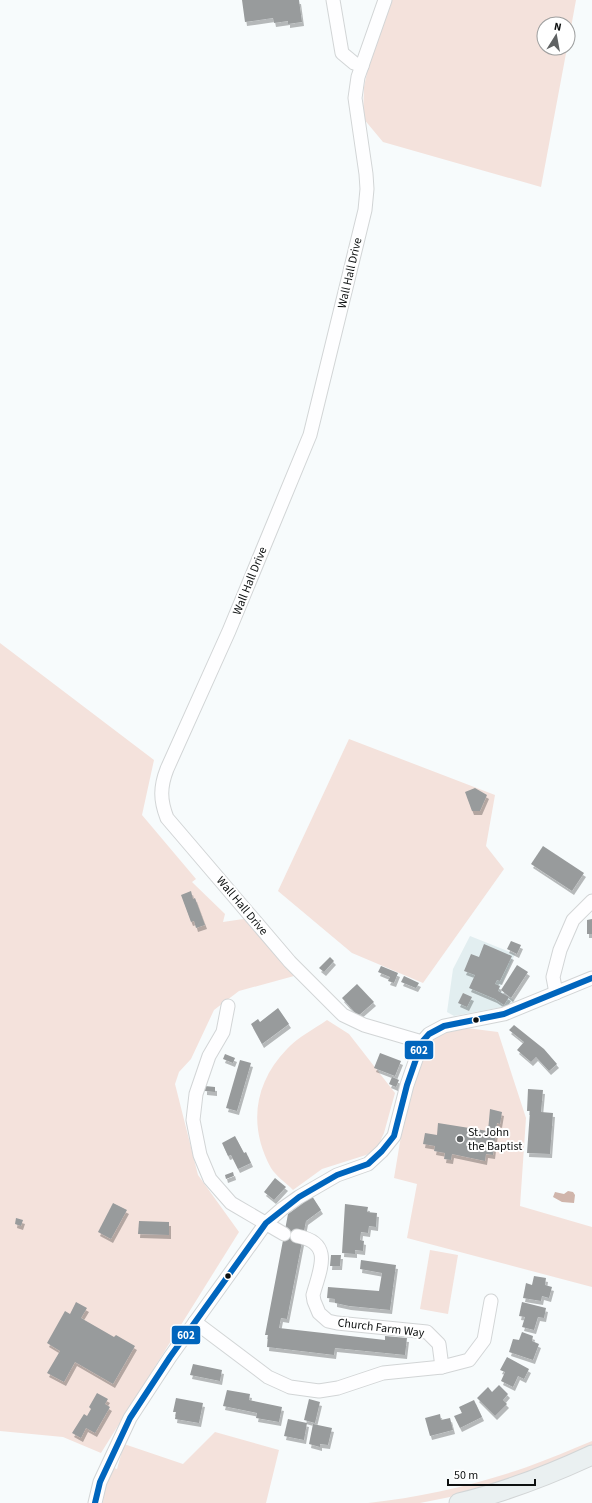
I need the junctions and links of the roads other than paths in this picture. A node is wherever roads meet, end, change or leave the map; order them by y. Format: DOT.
graph roads {
  1 [pos="333,0"];
  2 [pos="385,0"];
  3 [pos="362,66"];
  4 [pos="592,901"];
  5 [pos="592,978"];
  6 [pos="556,993"];
  7 [pos="228,1006"];
  8 [pos="422,1042"];
  9 [pos="266,1223"];
  10 [pos="284,1234"];
  11 [pos="297,1236"];
  12 [pos="491,1301"];
  13 [pos="195,1322"];
  14 [pos="442,1367"];
  15 [pos="592,1455"];
  16 [pos="96,1503"];
  17 [pos="458,1503"];
  1 -- 3 [label="street"];
  2 -- 3 [label="street, Wall Hall Drive"];
  3 -- 8 [label="street, Wall Hall Drive"];
  4 -- 6 [label="street"];
  5 -- 6 [label="street"];
  6 -- 8 [label="street"];
  7 -- 9 [label="street"];
  8 -- 9 [label="street"];
  9 -- 10 [label="street"];
  9 -- 13 [label="street"];
  11 -- 14 [label="street, Church Farm Way"];
  12 -- 14 [label="street"];
  13 -- 14 [label="street"];
  13 -- 16 [label="street"];
  15 -- 17 [label="main road"];
}
